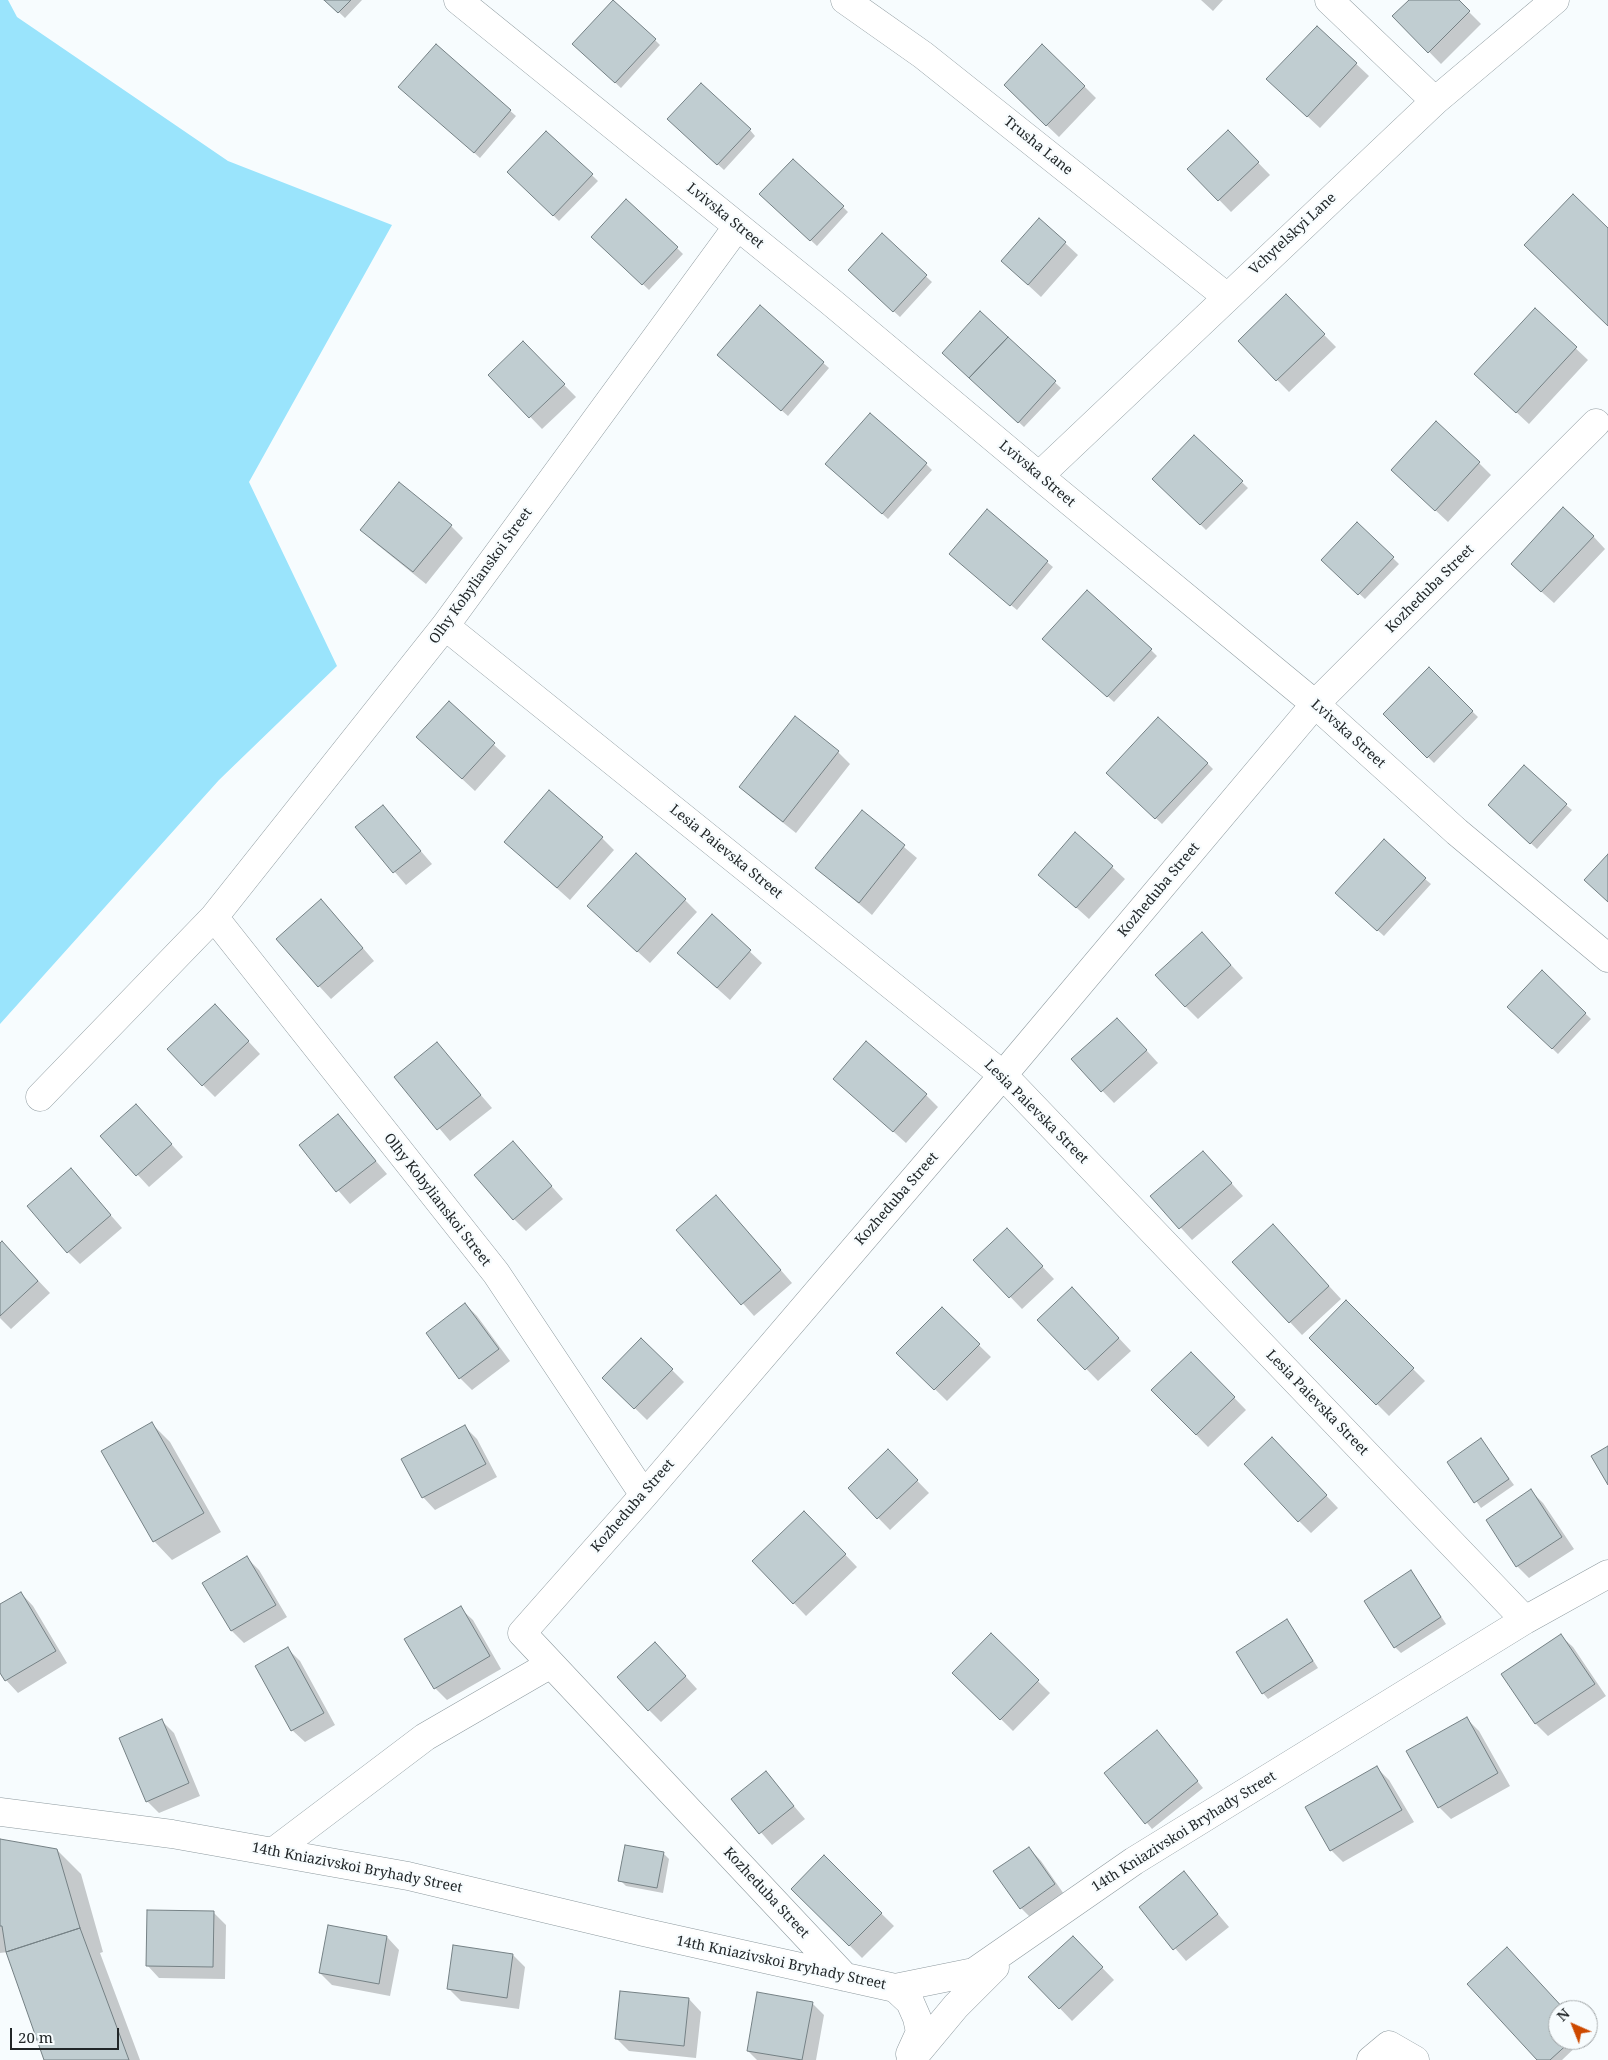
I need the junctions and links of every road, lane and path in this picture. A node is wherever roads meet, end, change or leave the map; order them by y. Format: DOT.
graph roads {
  1 [pos="458,0"];
  2 [pos="845,0"];
  3 [pos="1330,0"];
  4 [pos="1555,0"];
  5 [pos="1435,100"];
  6 [pos="737,227"];
  7 [pos="1227,297"];
  8 [pos="1596,423"];
  9 [pos="1039,476"];
  10 [pos="445,626"];
  11 [pos="1315,704"];
  12 [pos="214,917"];
  13 [pos="1608,958"];
  14 [pos="1003,1075"];
  15 [pos="40,1096"];
  16 [pos="644,1495"];
  17 [pos="1608,1574"];
  18 [pos="1525,1620"];
  19 [pos="551,1664"];
  20 [pos="0,1812"];
  21 [pos="273,1852"];
  22 [pos="1027,1936"];
  23 [pos="844,1977"];
  24 [pos="895,1988"];
  25 [pos="907,2060"];
  26 [pos="910,2060"];
  27 [pos="1371,2060"];
  28 [pos="1415,2060"];
  1 -- 6 [label="street, Lvivska Street"];
  2 -- 7 [label="street, Trusha Lane"];
  3 -- 5 [label="street"];
  4 -- 5 [label="street, Vchytelskyi Lane"];
  5 -- 7 [label="street, Vchytelskyi Lane"];
  6 -- 9 [label="street, Lvivska Street"];
  6 -- 10 [label="street, Olhy Kobylianskoi Street"];
  7 -- 9 [label="street, Vchytelskyi Lane"];
  8 -- 11 [label="street, Kozheduba Street"];
  9 -- 11 [label="street, Lvivska Street"];
  10 -- 12 [label="street, Olhy Kobylianskoi Street"];
  10 -- 14 [label="street, Lesia Paievska Street"];
  11 -- 13 [label="street, Lvivska Street"];
  11 -- 14 [label="street, Kozheduba Street"];
  12 -- 15 [label="street, Olhy Kobylianskoi Street"];
  12 -- 16 [label="street, Olhy Kobylianskoi Street"];
  14 -- 16 [label="street, Kozheduba Street"];
  14 -- 18 [label="street, Lesia Paievska Street"];
  16 -- 19 [label="street, Kozheduba Street"];
  17 -- 18 [label="street, 14th Kniazivskoi Bryhady Street"];
  18 -- 22 [label="street, 14th Kniazivskoi Bryhady Street"];
  19 -- 21 [label="street"];
  19 -- 23 [label="street, Kozheduba Street"];
  20 -- 21 [label="street, 14th Kniazivskoi Bryhady Street"];
  21 -- 23 [label="street, 14th Kniazivskoi Bryhady Street"];
  22 -- 24 [label="street, 14th Kniazivskoi Bryhady Street"];
  22 -- 26 [label="street"];
  23 -- 24 [label="street, 14th Kniazivskoi Bryhady Street"];
  24 -- 25 [label="street"];
  27 -- 28 [label="street"];
}
